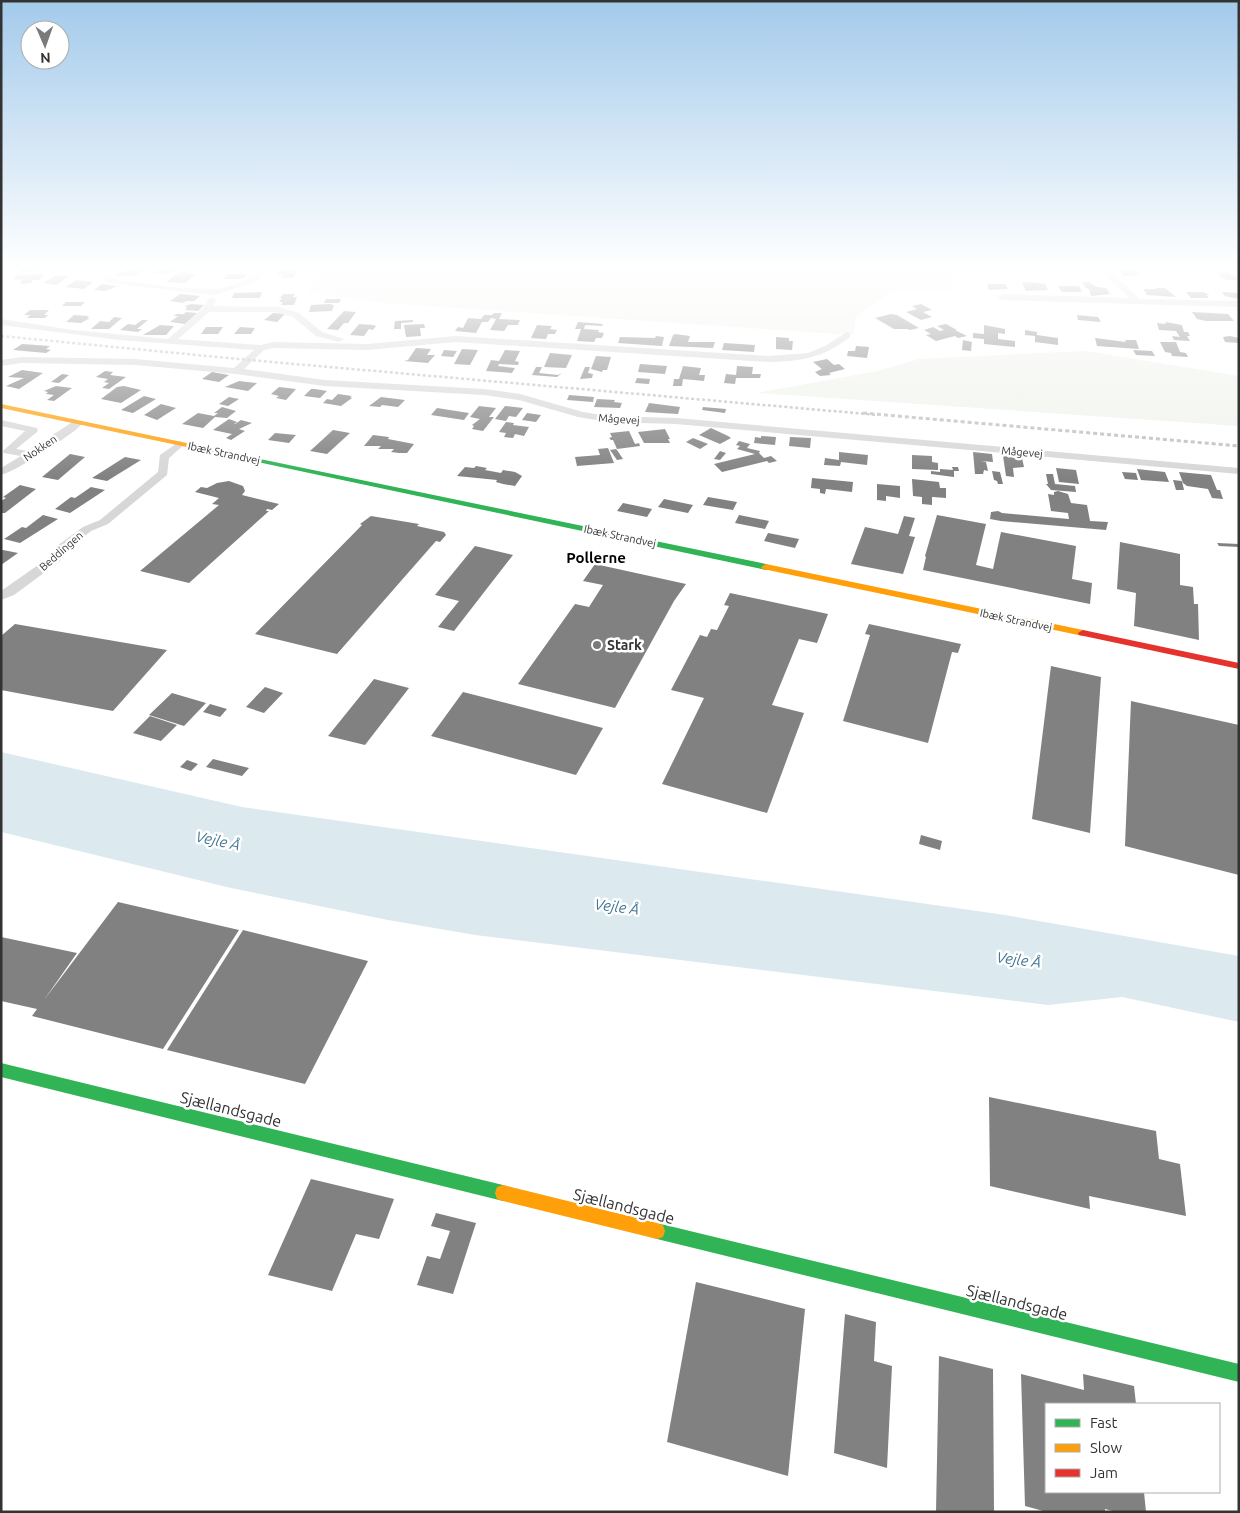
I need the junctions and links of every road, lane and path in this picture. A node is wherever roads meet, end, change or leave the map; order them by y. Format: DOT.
graph roads {
  1 [pos="128,337"];
  2 [pos="176,337"];
  3 [pos="331,337"];
  4 [pos="845,337"];
  5 [pos="171,341"];
  6 [pos="353,347"];
  7 [pos="261,348"];
  8 [pos="1,363"];
  9 [pos="236,371"];
  10 [pos="1,406"];
  11 [pos="1,423"];
  12 [pos="78,423"];
  13 [pos="180,444"];
  14 [pos="31,455"];
  15 [pos="1239,471"];
  16 [pos="1,472"];
  17 [pos="1,596"];
  18 [pos="1239,666"];
  19 [pos="1,1070"];
  20 [pos="1239,1373"];
  1 -- 5 [label="street"];
  2 -- 5 [label="street"];
  3 -- 6 [label="street"];
  4 -- 6 [label="street"];
  5 -- 7 [label="street"];
  6 -- 7 [label="street"];
  7 -- 9 [label="street"];
  8 -- 9 [label="street, Mågevej"];
  9 -- 15 [label="street, Mågevej"];
  10 -- 12 [label="street, Ibæk Strandvej"];
  11 -- 14 [label="street"];
  12 -- 13 [label="street, Ibæk Strandvej"];
  12 -- 14 [label="street, Nokken"];
  13 -- 17 [label="street, Beddingen"];
  13 -- 18 [label="street, Ibæk Strandvej"];
  14 -- 16 [label="street, Nokken"];
  19 -- 20 [label="street, Sjællandsgade"];
}
